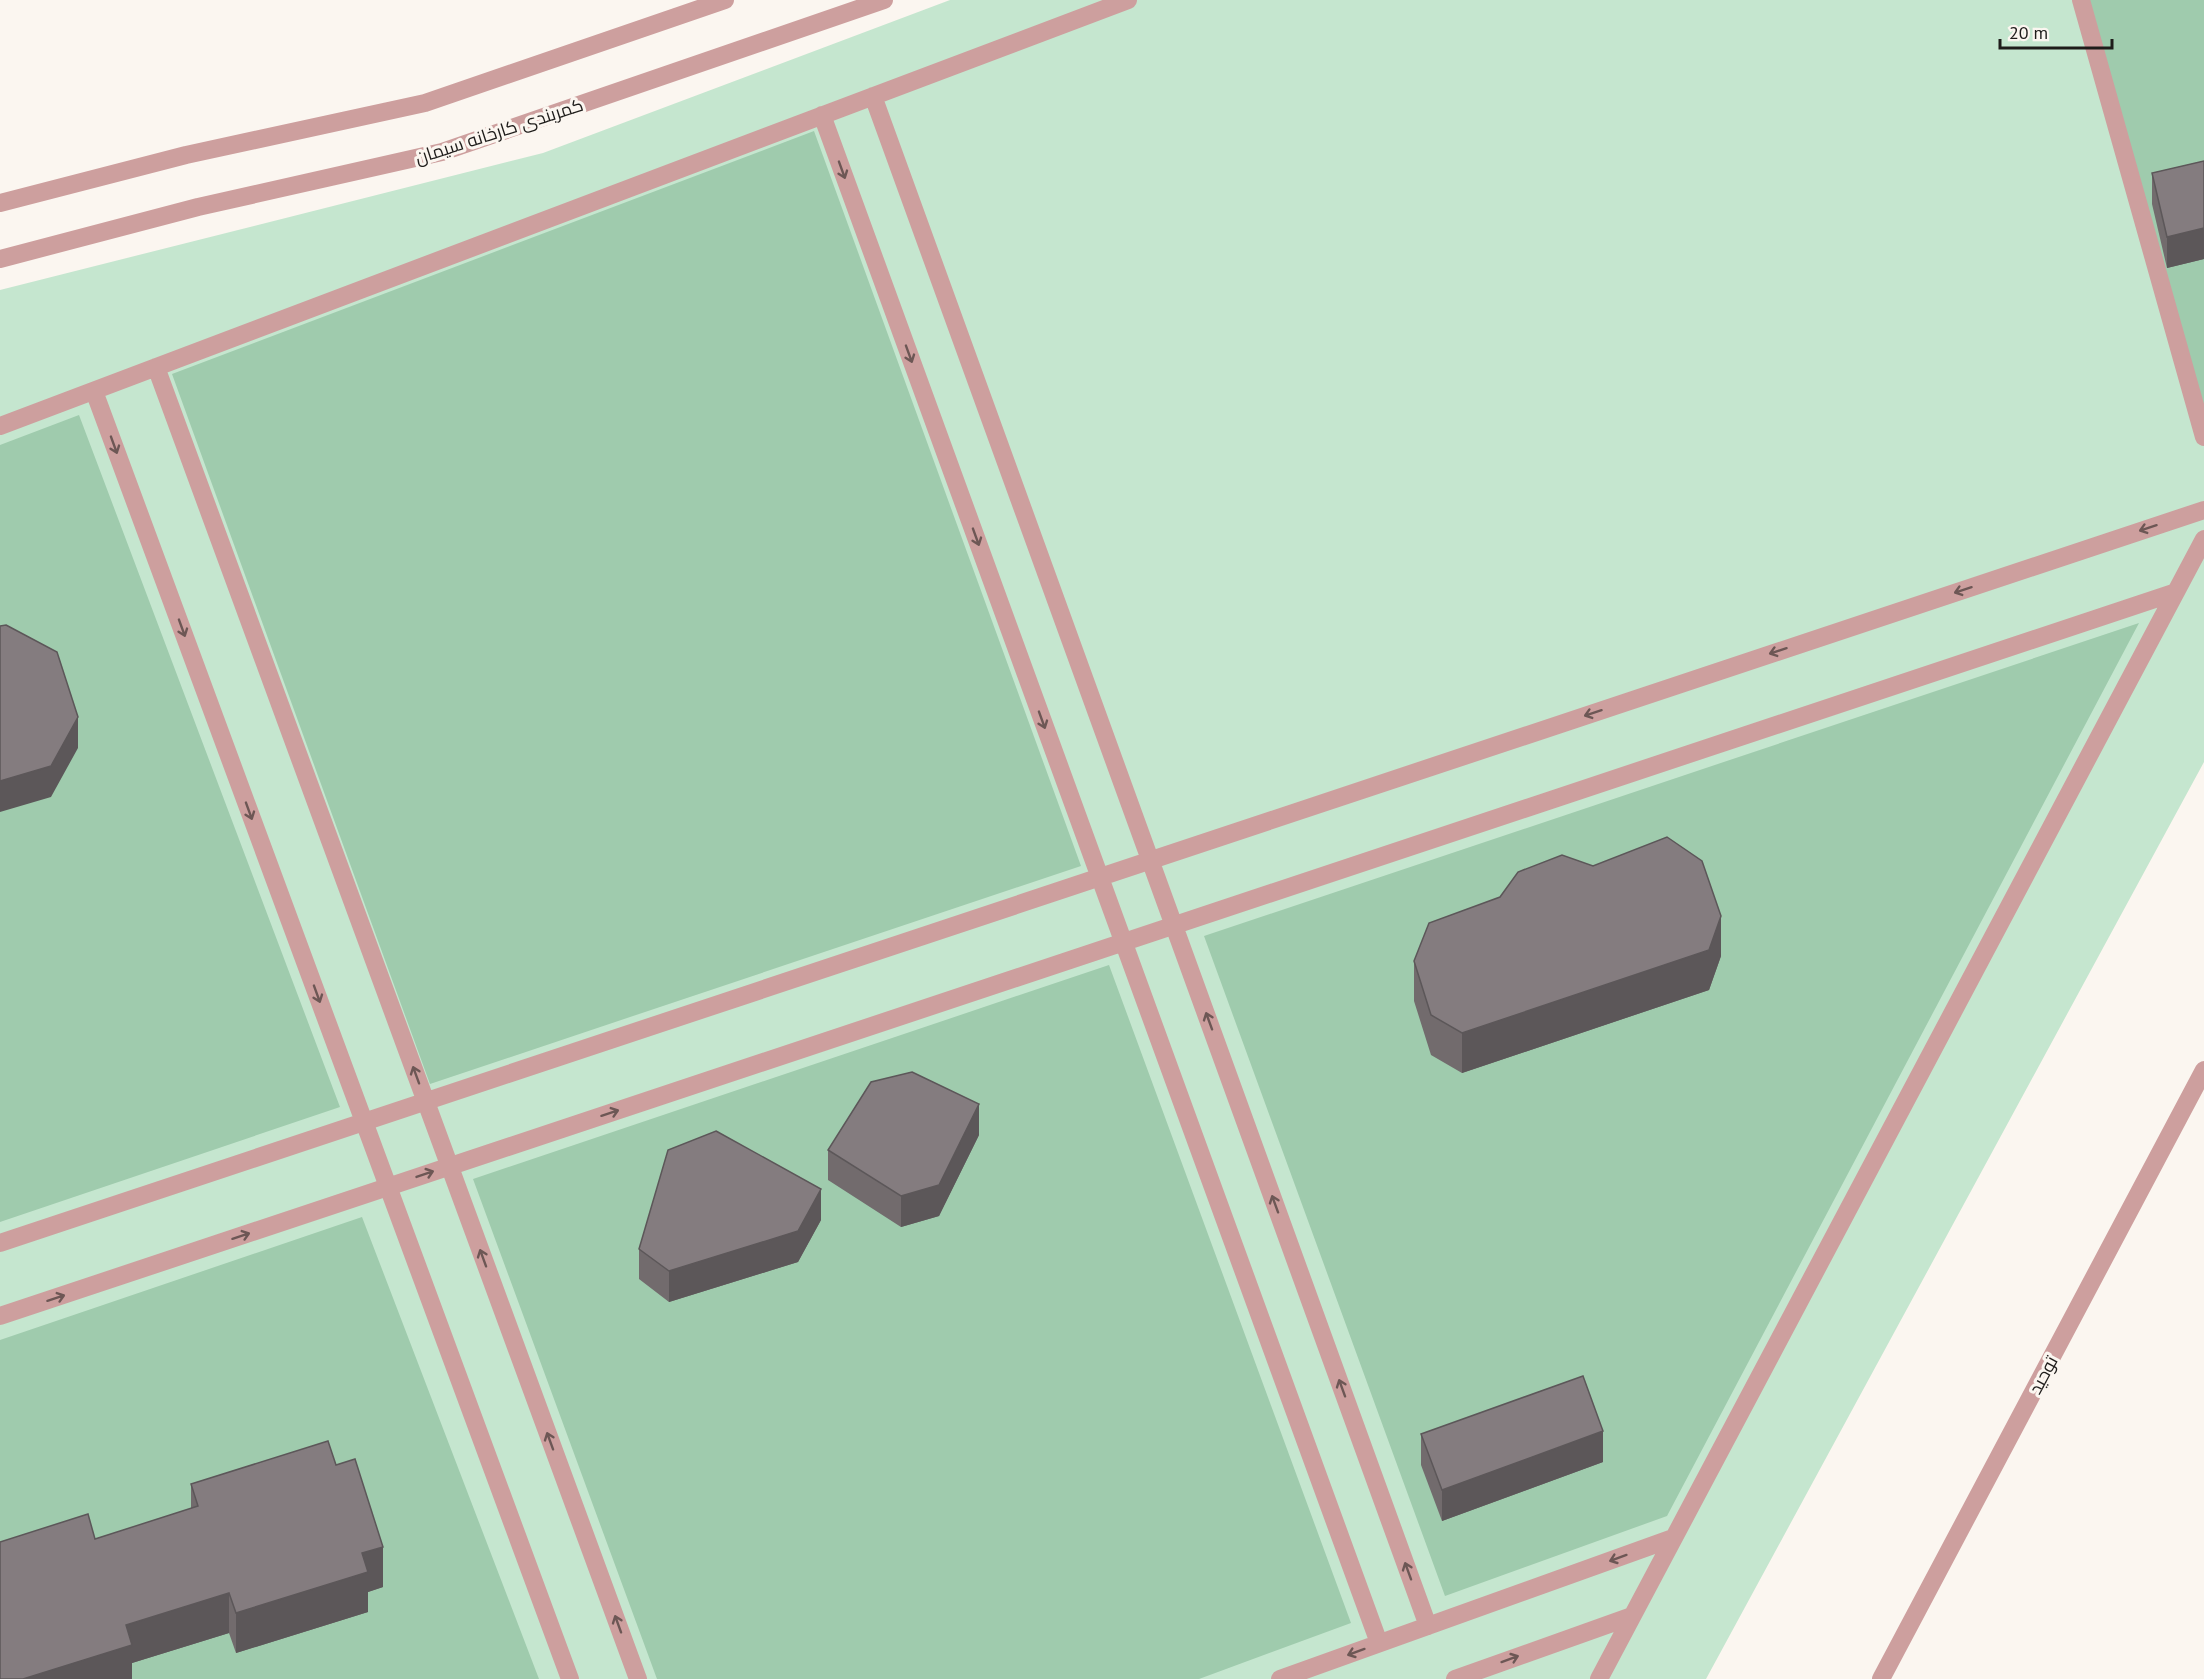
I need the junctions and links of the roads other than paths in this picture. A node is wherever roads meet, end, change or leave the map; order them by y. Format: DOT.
graph roads {
  1 [pos="725,0"];
  2 [pos="884,0"];
  3 [pos="1128,0"];
  4 [pos="2081,0"];
  5 [pos="873,96"];
  6 [pos="822,115"];
  7 [pos="0,203"];
  8 [pos="0,259"];
  9 [pos="156,367"];
  10 [pos="94,391"];
  11 [pos="0,426"];
  12 [pos="2204,437"];
  13 [pos="2204,510"];
  14 [pos="2204,539"];
  15 [pos="2176,592"];
  16 [pos="1150,860"];
  17 [pos="1100,877"];
  18 [pos="1174,926"];
  19 [pos="1123,942"];
  20 [pos="2204,1071"];
  21 [pos="426,1101"];
  22 [pos="364,1122"];
  23 [pos="449,1166"];
  24 [pos="388,1187"];
  25 [pos="0,1243"];
  26 [pos="0,1316"];
  27 [pos="1673,1538"];
  28 [pos="1632,1616"];
  29 [pos="1428,1626"];
  30 [pos="1379,1643"];
  31 [pos="570,1679"];
  32 [pos="638,1679"];
  33 [pos="1280,1679"];
  34 [pos="1455,1679"];
  35 [pos="1599,1679"];
  36 [pos="1881,1679"];
  1 -- 7 [label="street"];
  2 -- 8 [label="street, کمربندی کارخانه سیمان"];
  3 -- 5 [label="street"];
  4 -- 12 [label="street"];
  5 -- 6 [label="street"];
  5 -- 16 [label="street"];
  6 -- 9 [label="street"];
  6 -- 17 [label="street, one-way"];
  9 -- 10 [label="street"];
  21 -- 9 [label="street, one-way"];
  10 -- 11 [label="street"];
  10 -- 22 [label="street, one-way"];
  13 -- 16 [label="street, one-way"];
  14 -- 15 [label="street"];
  15 -- 18 [label="street"];
  15 -- 27 [label="street"];
  16 -- 17 [label="street"];
  16 -- 18 [label="street"];
  17 -- 19 [label="street"];
  17 -- 21 [label="street"];
  18 -- 19 [label="street"];
  29 -- 18 [label="street, one-way"];
  23 -- 19 [label="street, one-way"];
  19 -- 30 [label="street"];
  20 -- 36 [label="street, توحید"];
  21 -- 22 [label="street"];
  21 -- 23 [label="street"];
  22 -- 24 [label="street"];
  22 -- 25 [label="street"];
  24 -- 23 [label="street, one-way"];
  32 -- 23 [label="street, one-way"];
  26 -- 24 [label="street, one-way"];
  24 -- 31 [label="street"];
  27 -- 28 [label="street"];
  27 -- 29 [label="street, one-way"];
  34 -- 28 [label="street, one-way"];
  28 -- 35 [label="street"];
  29 -- 30 [label="street"];
  30 -- 33 [label="street, one-way"];
}
